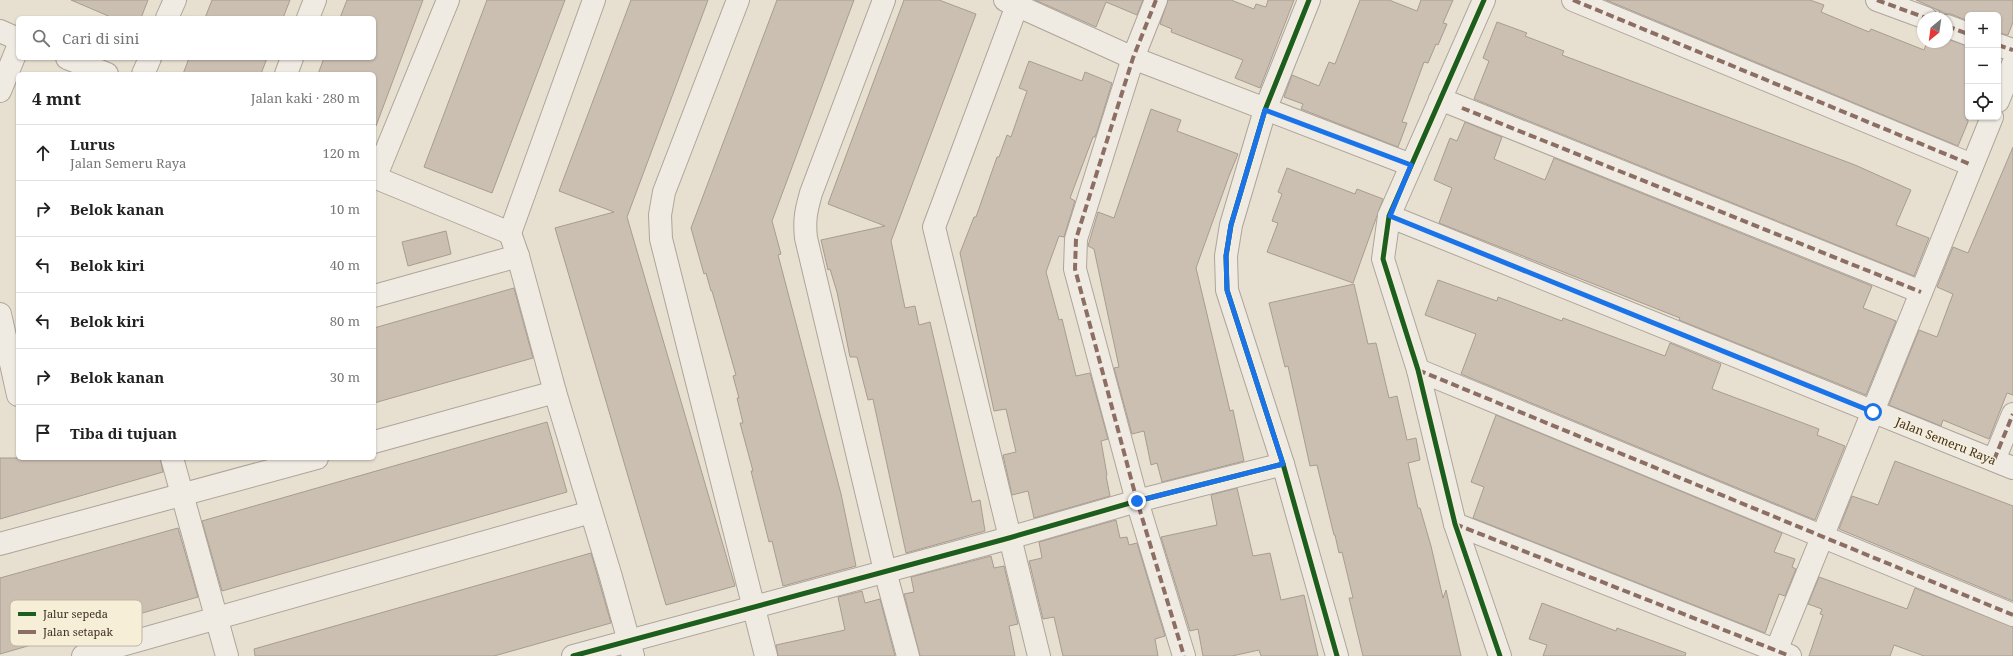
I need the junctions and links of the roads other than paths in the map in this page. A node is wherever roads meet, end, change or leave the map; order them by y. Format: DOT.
graph roads {
  1 [pos="174,0"];
  2 [pos="315,0"];
  3 [pos="448,0"];
  4 [pos="594,0"];
  5 [pos="738,0"];
  6 [pos="884,0"];
  7 [pos="1156,0"];
  8 [pos="1309,0"];
  9 [pos="1484,0"];
  10 [pos="1573,0"];
  11 [pos="1877,0"];
  12 [pos="1014,2"];
  13 [pos="1917,15"];
  14 [pos="168,16"];
  15 [pos="309,16"];
  16 [pos="1953,28"];
  17 [pos="0,32"];
  18 [pos="1965,33"];
  19 [pos="16,38"];
  20 [pos="2001,46"];
  21 [pos="2013,50"];
  22 [pos="16,52"];
  23 [pos="1133,58"];
  24 [pos="72,60"];
  25 [pos="149,60"];
  26 [pos="291,60"];
  27 [pos="2013,64"];
  28 [pos="102,72"];
  29 [pos="144,72"];
  30 [pos="287,72"];
  31 [pos="0,91"];
  32 [pos="2001,94"];
  33 [pos="1440,99"];
  34 [pos="1265,110"];
  35 [pos="1991,120"];
  36 [pos="1411,165"];
  37 [pos="1972,165"];
  38 [pos="376,172"];
  39 [pos="376,178"];
  40 [pos="1390,216"];
  41 [pos="510,233"];
  42 [pos="518,256"];
  43 [pos="1921,292"];
  44 [pos="376,295"];
  45 [pos="0,314"];
  46 [pos="1418,370"];
  47 [pos="16,386"];
  48 [pos="555,392"];
  49 [pos="16,396"];
  50 [pos="0,400"];
  51 [pos="1873,412"];
  52 [pos="2013,414"];
  53 [pos="376,441"];
  54 [pos="173,460"];
  55 [pos="310,460"];
  56 [pos="1283,464"];
  57 [pos="2004,464"];
  58 [pos="182,496"];
  59 [pos="1137,501"];
  60 [pos="591,512"];
  61 [pos="1455,524"];
  62 [pos="1009,538"];
  63 [pos="1822,538"];
  64 [pos="0,544"];
  65 [pos="885,571"];
  66 [pos="753,606"];
  67 [pos="2013,615"];
  68 [pos="216,618"];
  69 [pos="142,639"];
  70 [pos="118,646"];
  71 [pos="630,649"];
  72 [pos="1780,654"];
  73 [pos="83,656"];
  74 [pos="227,656"];
  75 [pos="573,656"];
  76 [pos="766,656"];
  77 [pos="908,656"];
  78 [pos="1039,656"];
  79 [pos="1184,656"];
  80 [pos="1337,656"];
  81 [pos="1500,656"];
  1 -- 14 [label="street"];
  2 -- 15 [label="street"];
  3 -- 38 [label="street"];
  4 -- 41 [label="street"];
  5 -- 66 [label="street"];
  6 -- 65 [label="street"];
  7 -- 23 [label="street"];
  8 -- 34 [label="street"];
  9 -- 33 [label="street"];
  10 -- 37 [label="street"];
  11 -- 13 [label="street"];
  12 -- 23 [label="street"];
  12 -- 62 [label="street"];
  16 -- 18 [label="street"];
  17 -- 19 [label="street"];
  20 -- 21 [label="street"];
  22 -- 31 [label="street"];
  23 -- 34 [label="street"];
  23 -- 59 [label="street"];
  24 -- 28 [label="street"];
  25 -- 29 [label="street"];
  26 -- 30 [label="street"];
  27 -- 32 [label="street"];
  33 -- 36 [label="street"];
  33 -- 43 [label="street"];
  34 -- 36 [label="street"];
  34 -- 56 [label="street"];
  35 -- 37 [label="street"];
  36 -- 40 [label="street"];
  37 -- 43 [label="street"];
  39 -- 41 [label="street"];
  40 -- 46 [label="street"];
  40 -- 51 [label="street, Jalan Semeru Raya"];
  41 -- 42 [label="street"];
  42 -- 44 [label="street"];
  42 -- 48 [label="street"];
  43 -- 51 [label="street"];
  45 -- 47 [label="street"];
  46 -- 61 [label="street"];
  46 -- 63 [label="street"];
  48 -- 53 [label="street"];
  48 -- 60 [label="street"];
  49 -- 50 [label="street"];
  51 -- 57 [label="street, Jalan Semeru Raya"];
  51 -- 63 [label="street"];
  52 -- 57 [label="street"];
  54 -- 58 [label="street"];
  55 -- 58 [label="street"];
  56 -- 59 [label="street"];
  56 -- 80 [label="street"];
  58 -- 64 [label="street"];
  58 -- 68 [label="street"];
  59 -- 62 [label="street"];
  59 -- 79 [label="street"];
  60 -- 68 [label="street"];
  60 -- 71 [label="street"];
  61 -- 72 [label="street"];
  61 -- 81 [label="street"];
  62 -- 65 [label="street"];
  62 -- 78 [label="street"];
  63 -- 67 [label="street"];
  63 -- 72 [label="street"];
  65 -- 66 [label="street"];
  65 -- 77 [label="street"];
  66 -- 71 [label="street"];
  66 -- 76 [label="street"];
  68 -- 69 [label="street"];
  68 -- 74 [label="street"];
  70 -- 73 [label="street"];
  71 -- 75 [label="street"];
}
